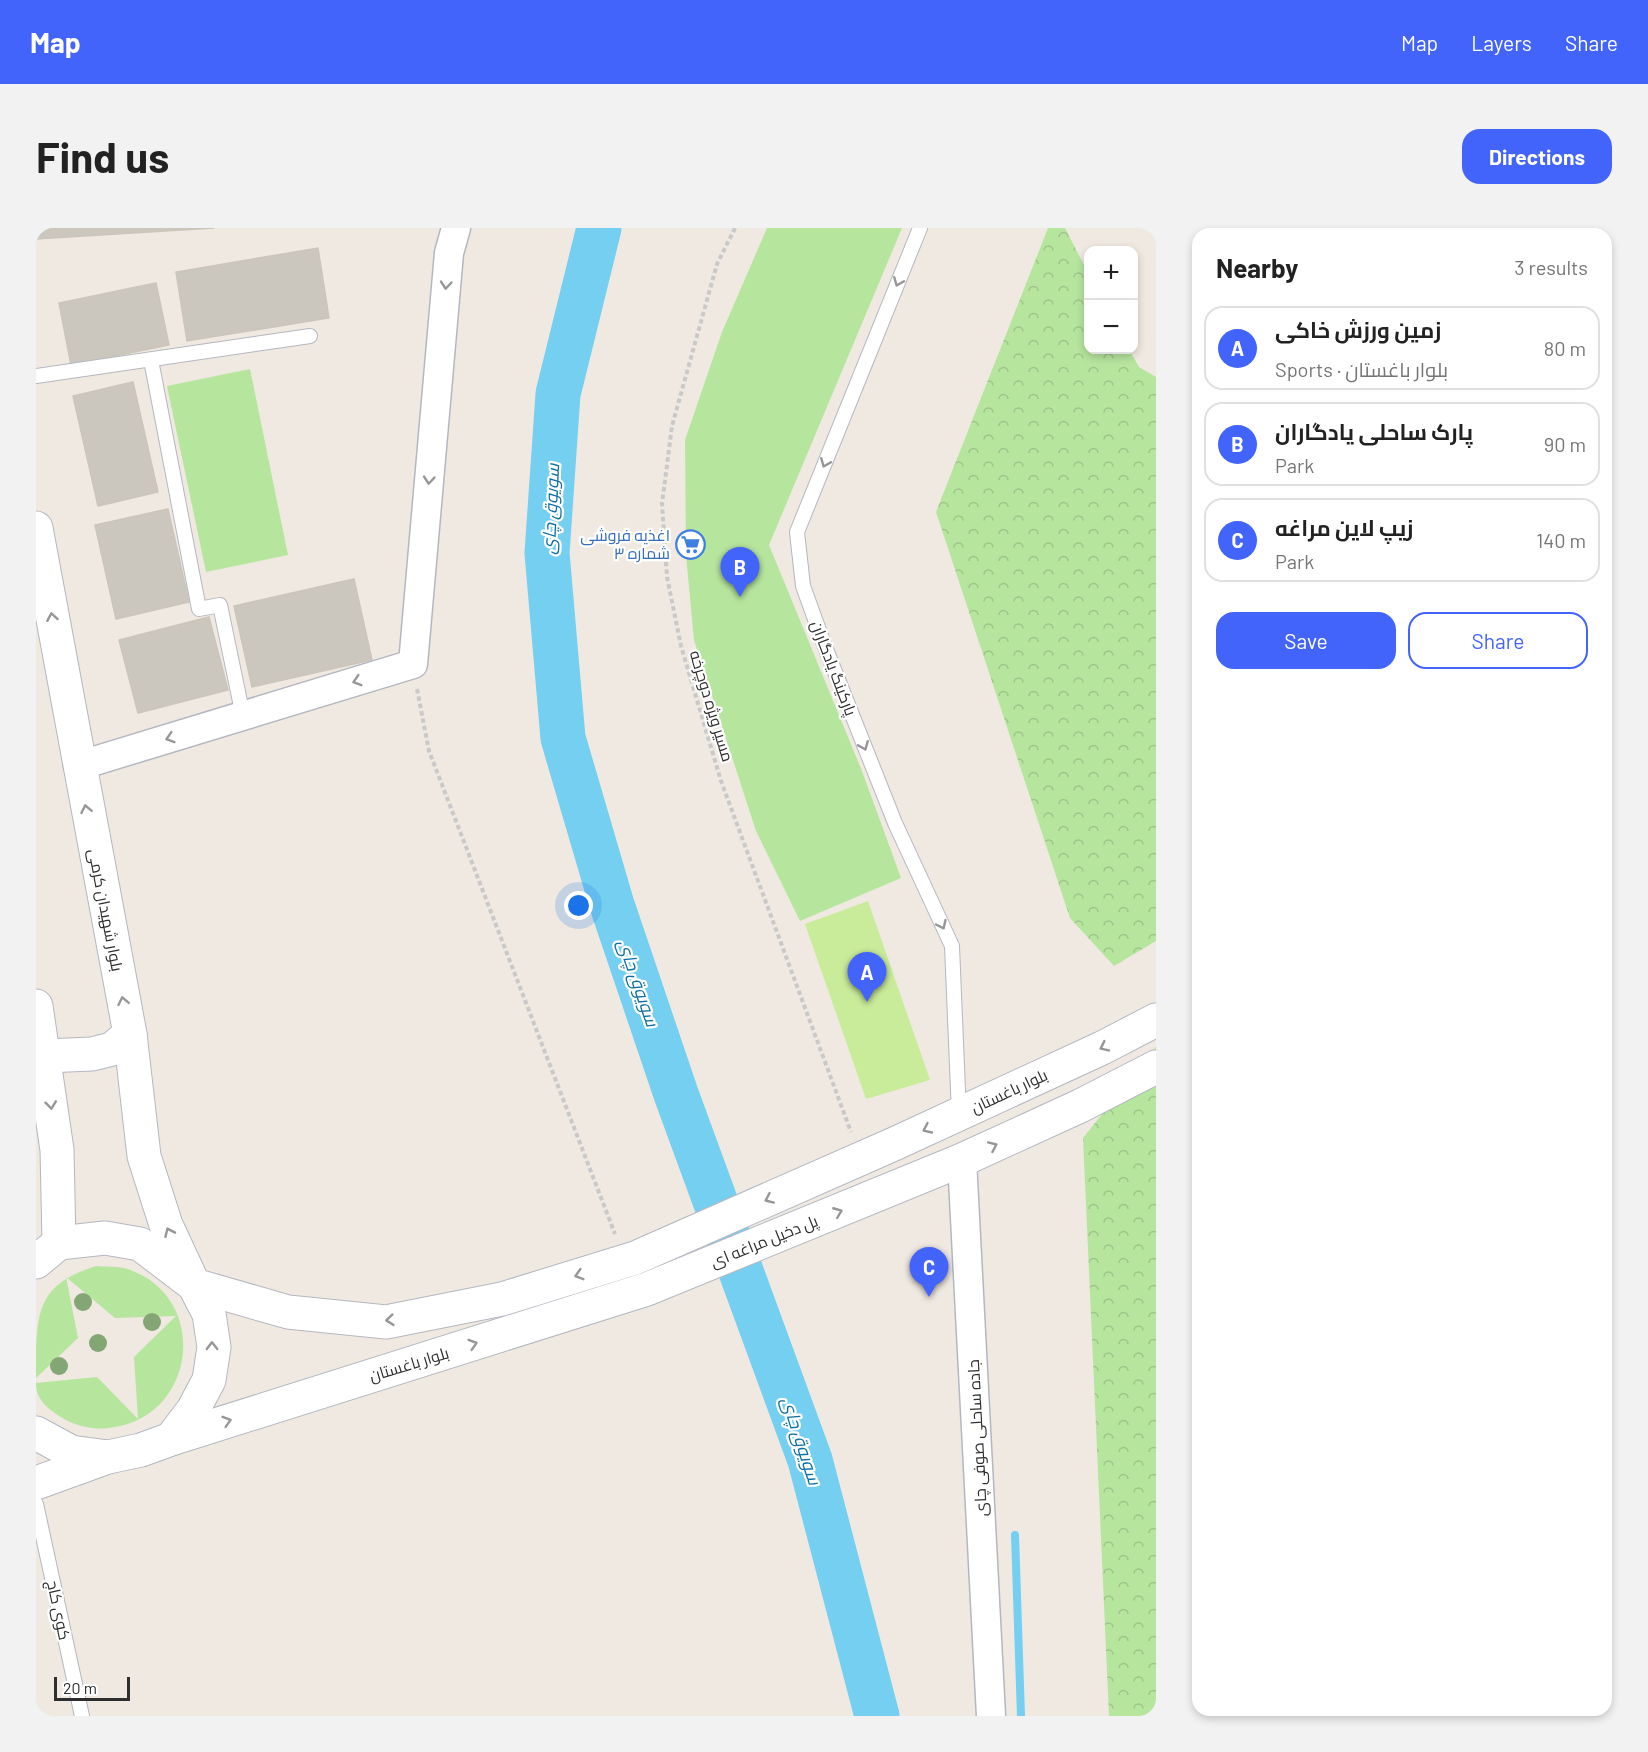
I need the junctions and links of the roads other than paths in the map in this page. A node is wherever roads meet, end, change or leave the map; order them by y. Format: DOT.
graph roads {
  1 [pos="456,228"];
  2 [pos="920,228"];
  3 [pos="310,336"];
  4 [pos="151,360"];
  5 [pos="36,376"];
  6 [pos="36,528"];
  7 [pos="243,716"];
  8 [pos="78,766"];
  9 [pos="36,1006"];
  10 [pos="1156,1020"];
  11 [pos="129,1034"];
  12 [pos="45,1056"];
  13 [pos="1156,1068"];
  14 [pos="959,1114"];
  15 [pos="962,1160"];
  16 [pos="48,1252"];
  17 [pos="194,1285"];
  18 [pos="647,1289"];
  19 [pos="36,1433"];
  20 [pos="171,1439"];
  21 [pos="108,1456"];
  22 [pos="36,1483"];
  23 [pos="36,1504"];
  24 [pos="82,1716"];
  25 [pos="991,1716"];
  1 -- 7 [label="street, one-way"];
  2 -- 14 [label="lane, پارکینگ یادگاران, one-way"];
  3 -- 4 [label="lane"];
  4 -- 5 [label="lane"];
  4 -- 7 [label="lane"];
  8 -- 6 [label="main road, بلوار شهیدان کرمی, one-way"];
  7 -- 8 [label="street, one-way"];
  11 -- 8 [label="main road, بلوار شهیدان کرمی, one-way"];
  9 -- 12 [label="main road"];
  10 -- 14 [label="main road, بلوار باغستان, one-way"];
  11 -- 12 [label="main road"];
  17 -- 11 [label="main road, بلوار شهیدان کرمی, one-way"];
  12 -- 16 [label="main road, one-way"];
  15 -- 13 [label="main road, one-way"];
  14 -- 17 [label="main road, بلوار باغستان, one-way"];
  18 -- 15 [label="main road, پل دخیل مراغه ای, one-way"];
  15 -- 25 [label="street, جاده ساحلی صوفی چای"];
  16 -- 17 [label="main road"];
  20 -- 17 [label="main road, بلوار شهیدان کرمی, one-way"];
  20 -- 18 [label="main road, بلوار باغستان, one-way"];
  19 -- 21 [label="main road"];
  20 -- 21 [label="main road, بلوار باغستان"];
  21 -- 22 [label="main road"];
  23 -- 24 [label="lane, کوی کاج"];
}
